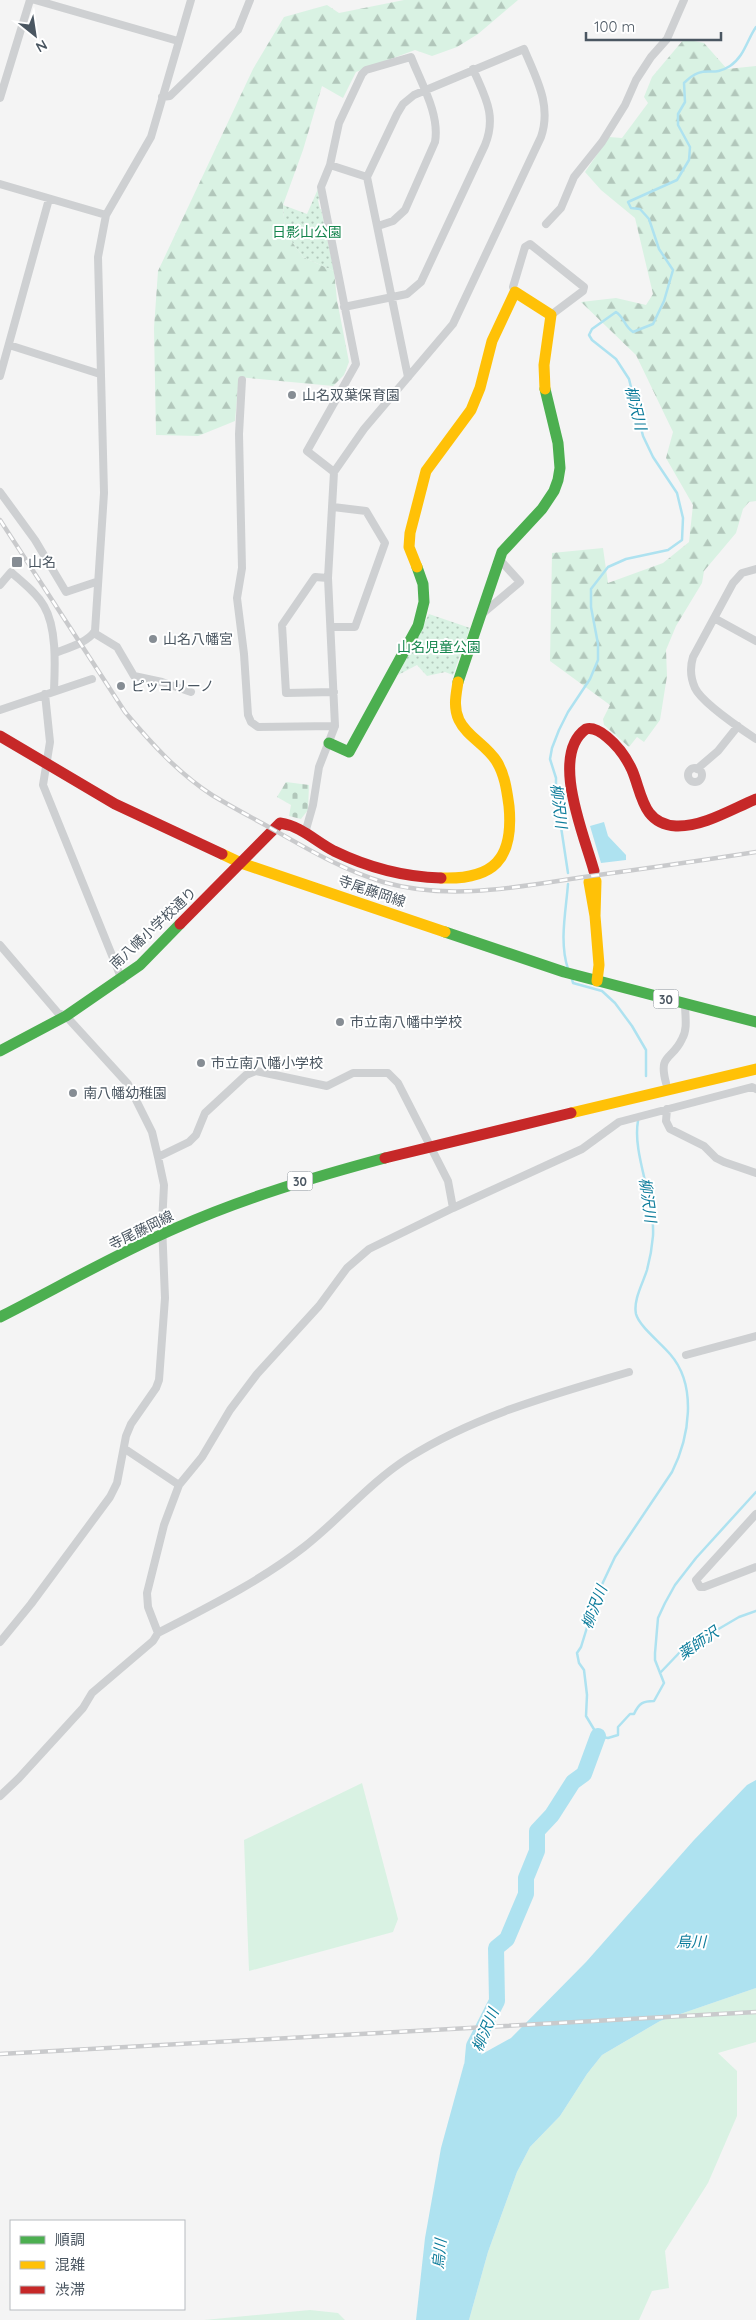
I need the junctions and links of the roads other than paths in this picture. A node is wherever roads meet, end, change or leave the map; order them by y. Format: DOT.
graph roads {
  1 [pos="30,0"];
  2 [pos="35,0"];
  3 [pos="191,0"];
  4 [pos="250,0"];
  5 [pos="684,0"];
  6 [pos="178,41"];
  7 [pos="474,69"];
  8 [pos="423,89"];
  9 [pos="162,97"];
  10 [pos="0,98"];
  11 [pos="330,165"];
  12 [pos="367,177"];
  13 [pos="0,184"];
  14 [pos="49,199"];
  15 [pos="106,215"];
  16 [pos="546,224"];
  17 [pos="378,226"];
  18 [pos="514,292"];
  19 [pos="391,298"];
  20 [pos="344,307"];
  21 [pos="551,316"];
  22 [pos="10,345"];
  23 [pos="100,374"];
  24 [pos="0,376"];
  25 [pos="408,377"];
  26 [pos="242,380"];
  27 [pos="334,472"];
  28 [pos="0,492"];
  29 [pos="333,507"];
  30 [pos="500,560"];
  31 [pos="756,569"];
  32 [pos="328,578"];
  33 [pos="96,582"];
  34 [pos="0,585"];
  35 [pos="482,614"];
  36 [pos="714,618"];
  37 [pos="332,627"];
  38 [pos="94,633"];
  39 [pos="756,641"];
  40 [pos="55,653"];
  41 [pos="92,679"];
  42 [pos="54,691"];
  43 [pos="190,692"];
  44 [pos="334,692"];
  45 [pos="45,694"];
  46 [pos="0,710"];
  47 [pos="335,726"];
  48 [pos="738,726"];
  49 [pos="0,736"];
  50 [pos="756,739"];
  51 [pos="328,743"];
  52 [pos="45,764"];
  53 [pos="698,768"];
  54 [pos="756,799"];
  55 [pos="305,833"];
  56 [pos="242,863"];
  57 [pos="0,945"];
  58 [pos="122,980"];
  59 [pos="597,981"];
  60 [pos="685,1004"];
  61 [pos="66,1016"];
  62 [pos="756,1022"];
  63 [pos="0,1051"];
  64 [pos="756,1062"];
  65 [pos="756,1069"];
  66 [pos="666,1084"];
  67 [pos="756,1089"];
  68 [pos="620,1101"];
  69 [pos="667,1109"];
  70 [pos="430,1146"];
  71 [pos="158,1157"];
  72 [pos="756,1173"];
  73 [pos="453,1208"];
  74 [pos="162,1235"];
  75 [pos="0,1317"];
  76 [pos="756,1336"];
  77 [pos="686,1355"];
  78 [pos="629,1372"];
  79 [pos="125,1448"];
  80 [pos="180,1485"];
  81 [pos="756,1514"];
  82 [pos="756,1567"];
  83 [pos="158,1633"];
  84 [pos="0,1642"];
  85 [pos="0,1796"];
  1 -- 10 [label="street"];
  2 -- 6 [label="street"];
  3 -- 6 [label="street"];
  4 -- 9 [label="street"];
  5 -- 16 [label="street"];
  6 -- 9 [label="street"];
  7 -- 8 [label="street"];
  7 -- 19 [label="street"];
  7 -- 25 [label="street"];
  8 -- 11 [label="street"];
  8 -- 12 [label="street"];
  8 -- 17 [label="street"];
  9 -- 15 [label="street"];
  11 -- 12 [label="street"];
  11 -- 20 [label="street"];
  12 -- 17 [label="street"];
  13 -- 14 [label="street"];
  14 -- 15 [label="street"];
  14 -- 22 [label="street"];
  15 -- 23 [label="street"];
  17 -- 19 [label="street"];
  18 -- 21 [label="street"];
  18 -- 21 [label="street"];
  18 -- 51 [label="street"];
  19 -- 20 [label="street"];
  19 -- 25 [label="street"];
  20 -- 27 [label="street"];
  21 -- 30 [label="street"];
  22 -- 23 [label="street"];
  22 -- 24 [label="street"];
  23 -- 33 [label="street"];
  25 -- 27 [label="street"];
  26 -- 47 [label="street"];
  27 -- 29 [label="street"];
  28 -- 33 [label="street"];
  29 -- 32 [label="street"];
  29 -- 37 [label="street"];
  30 -- 35 [label="street"];
  30 -- 35 [label="street"];
  31 -- 36 [label="street"];
  32 -- 37 [label="street"];
  32 -- 44 [label="street"];
  33 -- 38 [label="street"];
  34 -- 40 [label="street"];
  35 -- 55 [label="street"];
  36 -- 39 [label="street"];
  36 -- 48 [label="street"];
  37 -- 44 [label="street"];
  38 -- 40 [label="street"];
  38 -- 43 [label="street"];
  40 -- 42 [label="street"];
  41 -- 42 [label="street"];
  42 -- 45 [label="street"];
  44 -- 47 [label="street"];
  45 -- 46 [label="street"];
  45 -- 52 [label="street"];
  47 -- 51 [label="street"];
  48 -- 50 [label="street"];
  48 -- 53 [label="street"];
  49 -- 52 [label="street, 寺尾藤岡線 / 30"];
  51 -- 55 [label="street"];
  52 -- 56 [label="street, 寺尾藤岡線 / 30"];
  52 -- 58 [label="street"];
  54 -- 59 [label="street"];
  55 -- 56 [label="street, 南八幡小学校通り"];
  56 -- 58 [label="street, 南八幡小学校通り"];
  56 -- 59 [label="street, 寺尾藤岡線 / 30"];
  57 -- 61 [label="street"];
  58 -- 61 [label="street, 南八幡小学校通り"];
  59 -- 60 [label="street, 寺尾藤岡線 / 30"];
  60 -- 62 [label="street, 寺尾藤岡線 / 30"];
  60 -- 66 [label="street"];
  61 -- 63 [label="street, 南八幡小学校通り"];
  61 -- 71 [label="street"];
  64 -- 66 [label="street, 寺尾藤岡線 / 30"];
  65 -- 68 [label="street, 寺尾藤岡線 / 30"];
  66 -- 68 [label="street, 寺尾藤岡線 / 30"];
  67 -- 69 [label="street"];
  68 -- 70 [label="street, 寺尾藤岡線 / 30"];
  69 -- 72 [label="street"];
  69 -- 73 [label="street"];
  70 -- 71 [label="street"];
  70 -- 73 [label="street"];
  70 -- 74 [label="street, 寺尾藤岡線 / 30"];
  71 -- 74 [label="street"];
  73 -- 80 [label="street"];
  74 -- 75 [label="street, 寺尾藤岡線 / 30"];
  74 -- 79 [label="street"];
  76 -- 77 [label="street"];
  78 -- 83 [label="street"];
  79 -- 80 [label="street"];
  79 -- 84 [label="street"];
  80 -- 83 [label="street"];
  81 -- 82 [label="street"];
  83 -- 85 [label="street"];
}
